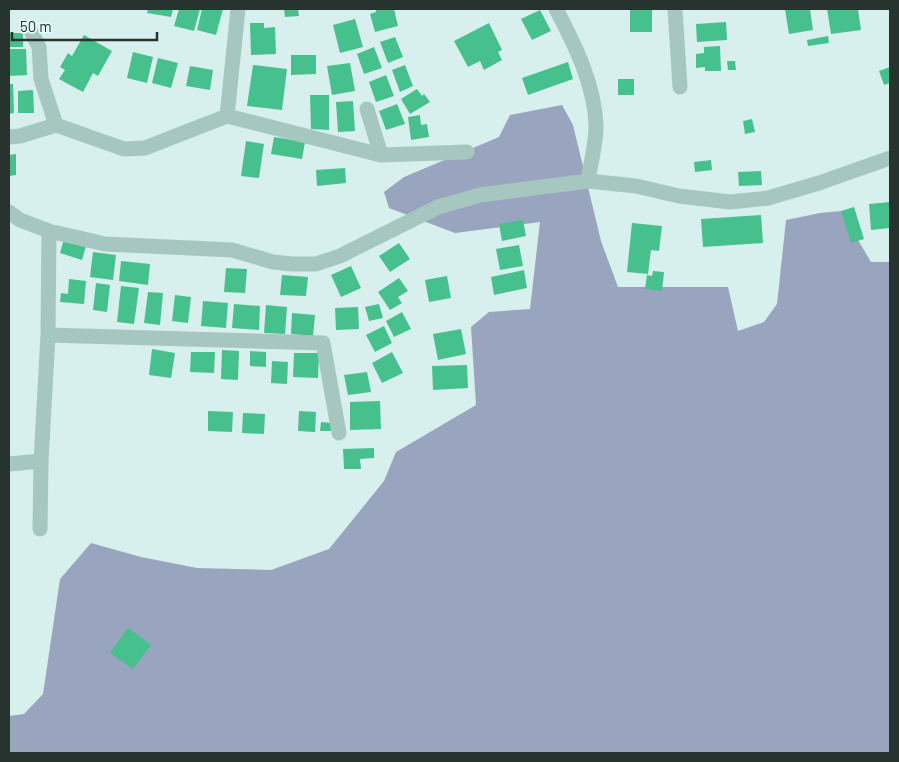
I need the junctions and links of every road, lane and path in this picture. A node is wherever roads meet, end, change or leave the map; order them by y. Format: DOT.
graph roads {
  1 [pos="238,9"];
  2 [pos="556,9"];
  3 [pos="675,9"];
  4 [pos="31,31"];
  5 [pos="680,87"];
  6 [pos="367,109"];
  7 [pos="227,116"];
  8 [pos="56,125"];
  9 [pos="9,138"];
  10 [pos="467,152"];
  11 [pos="381,155"];
  12 [pos="890,158"];
  13 [pos="588,181"];
  14 [pos="9,212"];
  15 [pos="49,231"];
  16 [pos="48,335"];
  17 [pos="339,433"];
  18 [pos="41,461"];
  19 [pos="9,464"];
  20 [pos="40,529"];
  1 -- 7 [label="street"];
  2 -- 13 [label="street"];
  3 -- 5 [label="street"];
  4 -- 8 [label="street"];
  6 -- 11 [label="street"];
  7 -- 8 [label="street"];
  7 -- 11 [label="street"];
  8 -- 9 [label="street"];
  10 -- 11 [label="street"];
  12 -- 13 [label="street"];
  13 -- 15 [label="street"];
  14 -- 15 [label="street"];
  15 -- 16 [label="street"];
  16 -- 17 [label="street"];
  16 -- 18 [label="street"];
  18 -- 19 [label="street"];
  18 -- 20 [label="street"];
}
